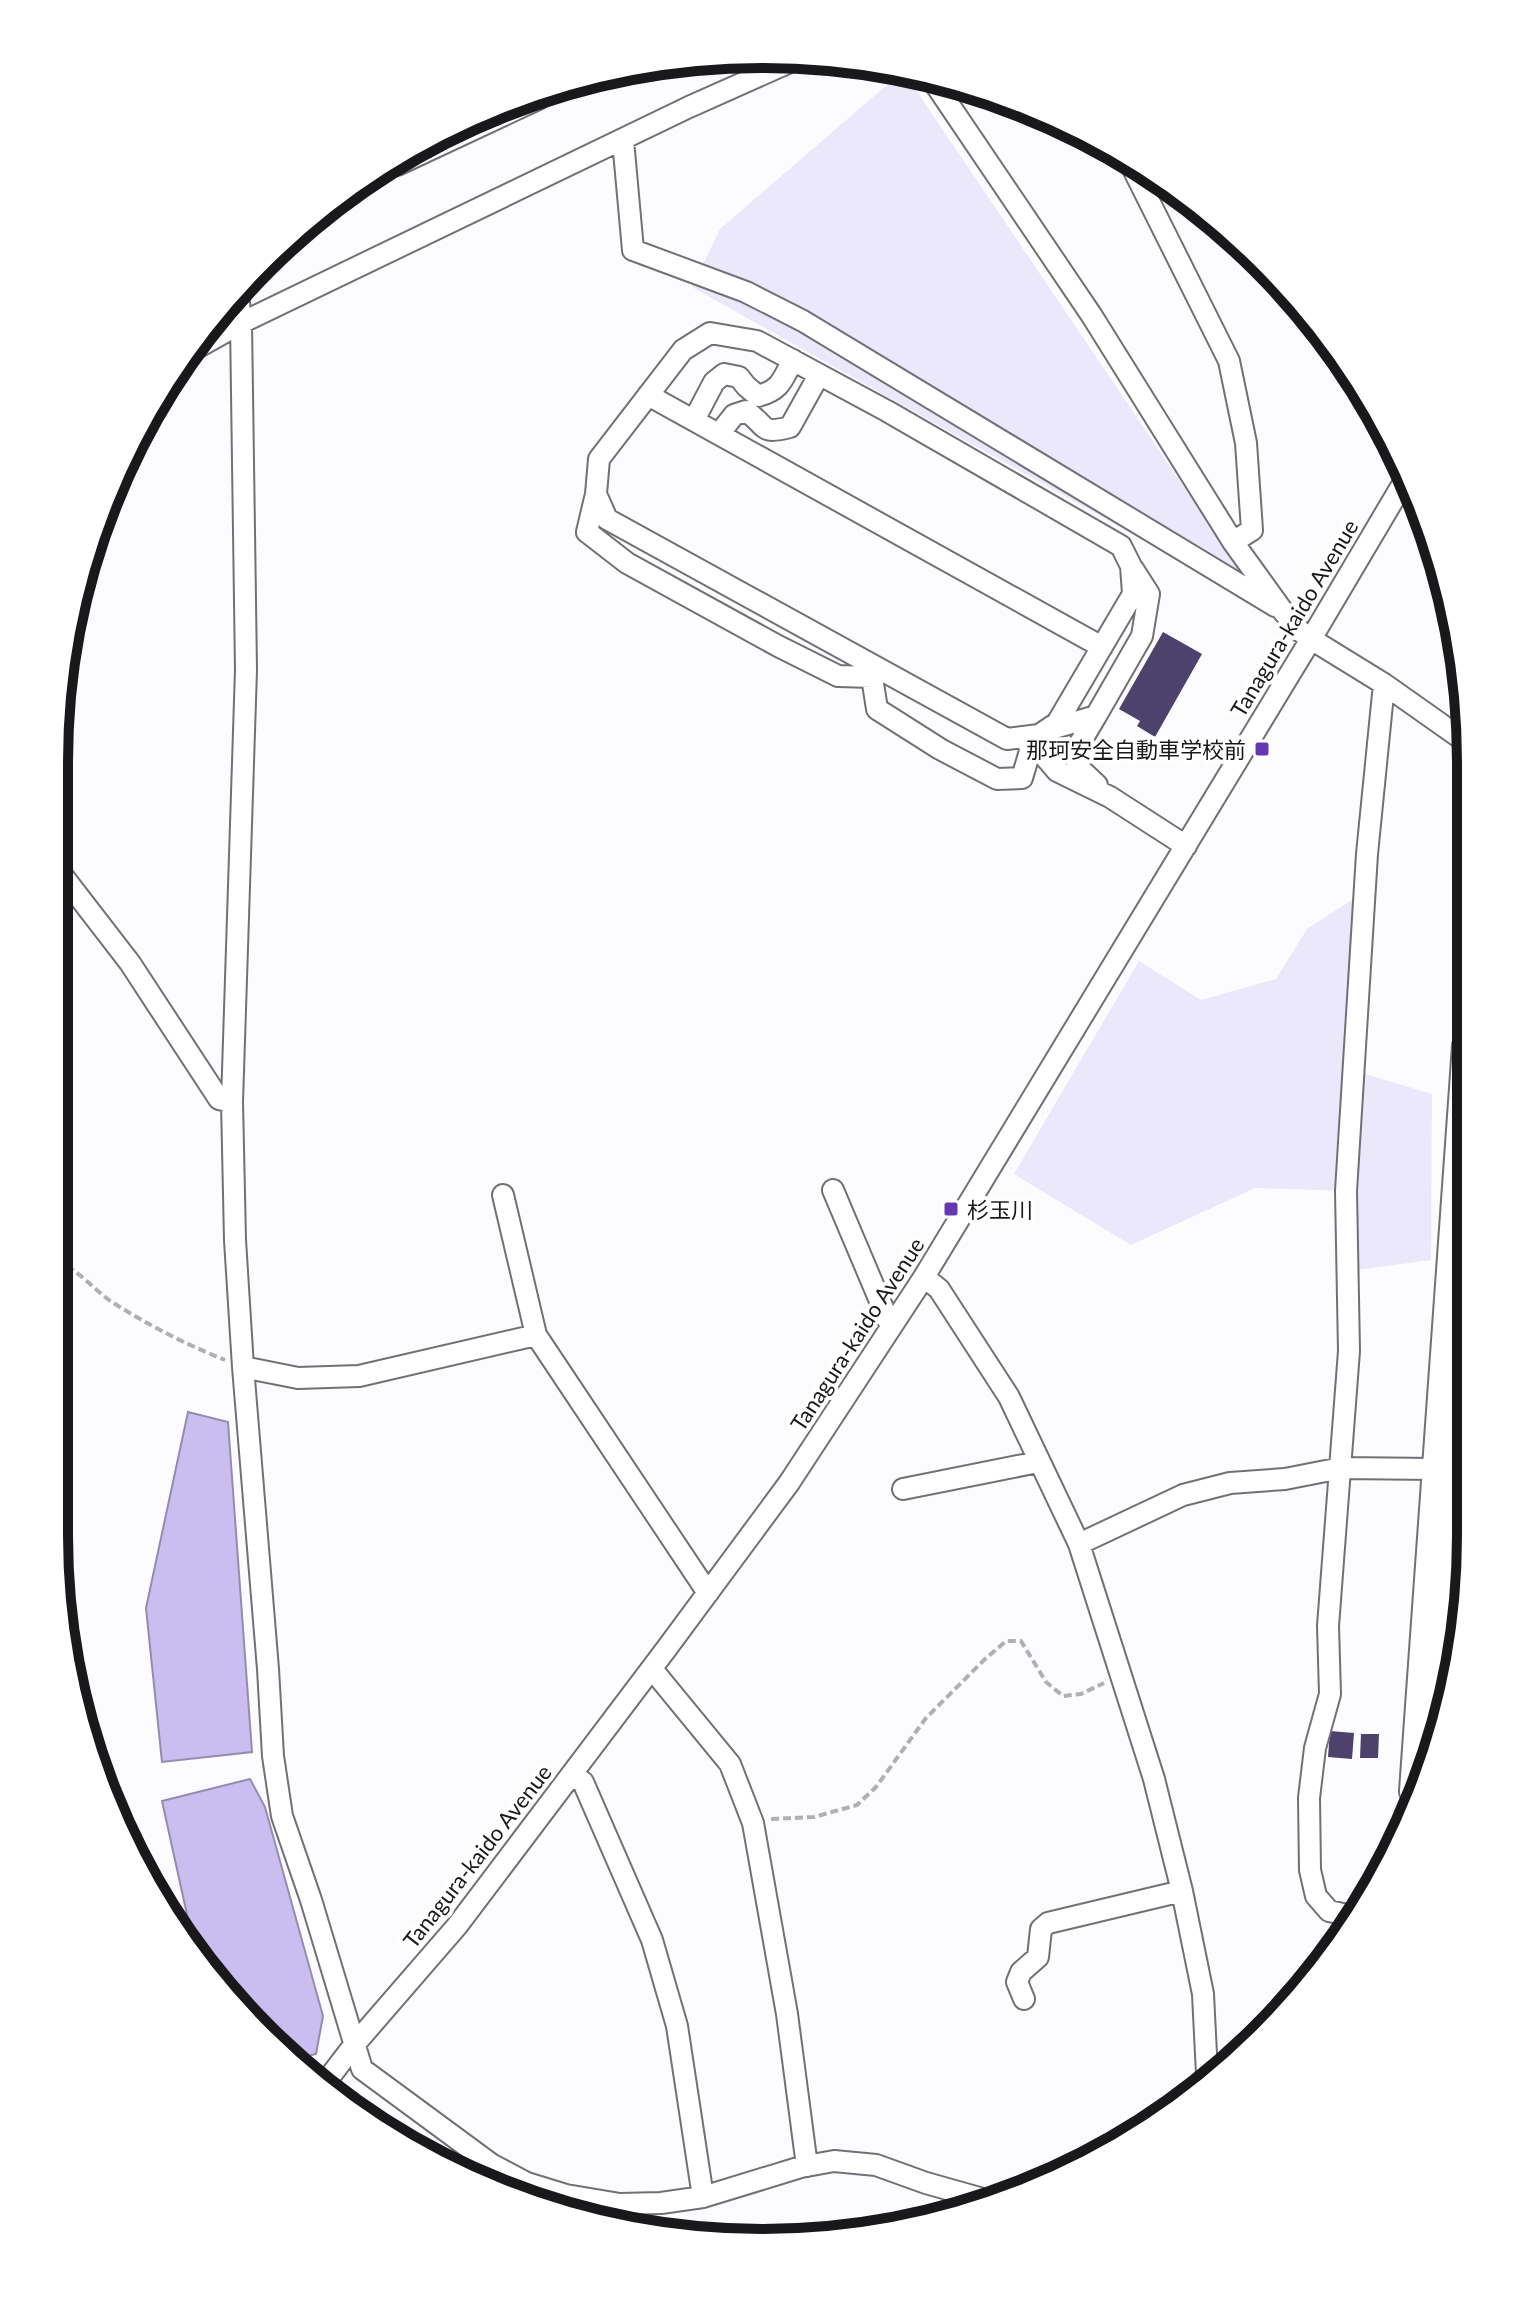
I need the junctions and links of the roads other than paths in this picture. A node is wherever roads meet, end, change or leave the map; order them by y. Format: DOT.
graph roads {
  1 [pos="776,68"];
  2 [pos="940,92"];
  3 [pos="623,140"];
  4 [pos="1138,179"];
  5 [pos="239,306"];
  6 [pos="241,323"];
  7 [pos="213,339"];
  8 [pos="793,360"];
  9 [pos="819,375"];
  10 [pos="648,395"];
  11 [pos="694,420"];
  12 [pos="719,434"];
  13 [pos="1400,488"];
  14 [pos="596,494"];
  15 [pos="1233,542"];
  16 [pos="1131,566"];
  17 [pos="1282,610"];
  18 [pos="1311,639"];
  19 [pos="1102,647"];
  20 [pos="875,672"];
  21 [pos="1384,684"];
  22 [pos="1096,716"];
  23 [pos="1037,734"];
  24 [pos="1456,735"];
  25 [pos="1110,797"];
  26 [pos="1186,846"];
  27 [pos="68,883"];
  28 [pos="232,1102"];
  29 [pos="833,1190"];
  30 [pos="503,1195"];
  31 [pos="924,1277"];
  32 [pos="1457,1321"];
  33 [pos="891,1327"];
  34 [pos="536,1335"];
  35 [pos="243,1367"];
  36 [pos="1038,1462"];
  37 [pos="1341,1468"];
  38 [pos="1451,1471"];
  39 [pos="903,1489"];
  40 [pos="1079,1544"];
  41 [pos="1456,1561"];
  42 [pos="708,1593"];
  43 [pos="652,1669"];
  44 [pos="1443,1669"];
  45 [pos="1432,1719"];
  46 [pos="571,1775"];
  47 [pos="1182,1891"];
  48 [pos="1344,1914"];
  49 [pos="1024,1999"];
  50 [pos="354,2045"];
  51 [pos="1207,2068"];
  52 [pos="330,2077"];
  53 [pos="807,2166"];
  54 [pos="972,2196"];
  55 [pos="703,2197"];
  1 -- 3 [label="street"];
  2 -- 15 [label="street"];
  3 -- 6 [label="street"];
  3 -- 17 [label="street"];
  4 -- 15 [label="street"];
  5 -- 6 [label="street"];
  6 -- 7 [label="street"];
  6 -- 28 [label="street"];
  8 -- 9 [label="street"];
  8 -- 10 [label="street"];
  8 -- 11 [label="street"];
  9 -- 12 [label="street"];
  9 -- 16 [label="street"];
  10 -- 11 [label="street"];
  10 -- 14 [label="street"];
  11 -- 12 [label="street"];
  12 -- 19 [label="street"];
  13 -- 18 [label="street, Tanagura-kaido Avenue"];
  14 -- 20 [label="street"];
  14 -- 20 [label="street"];
  15 -- 17 [label="street"];
  16 -- 19 [label="street"];
  16 -- 22 [label="street"];
  17 -- 18 [label="street"];
  18 -- 21 [label="street"];
  18 -- 26 [label="street, Tanagura-kaido Avenue"];
  19 -- 23 [label="street"];
  20 -- 23 [label="street"];
  20 -- 23 [label="street"];
  21 -- 24 [label="street"];
  21 -- 37 [label="street"];
  22 -- 23 [label="street"];
  22 -- 25 [label="street"];
  23 -- 25 [label="street"];
  25 -- 26 [label="street"];
  26 -- 31 [label="street, Tanagura-kaido Avenue"];
  27 -- 28 [label="street"];
  28 -- 35 [label="street"];
  29 -- 33 [label="street"];
  30 -- 34 [label="street"];
  31 -- 33 [label="street, Tanagura-kaido Avenue"];
  31 -- 36 [label="street"];
  32 -- 38 [label="highway"];
  33 -- 42 [label="street, Tanagura-kaido Avenue"];
  34 -- 35 [label="street"];
  34 -- 42 [label="street"];
  35 -- 50 [label="street"];
  36 -- 39 [label="street"];
  36 -- 40 [label="street"];
  37 -- 38 [label="street"];
  37 -- 40 [label="street"];
  37 -- 48 [label="street"];
  38 -- 44 [label="highway"];
  40 -- 47 [label="street"];
  41 -- 44 [label="highway"];
  42 -- 43 [label="street, Tanagura-kaido Avenue"];
  43 -- 46 [label="street, Tanagura-kaido Avenue"];
  43 -- 53 [label="street"];
  44 -- 45 [label="highway"];
  46 -- 50 [label="street, Tanagura-kaido Avenue"];
  46 -- 55 [label="street"];
  47 -- 49 [label="street"];
  47 -- 51 [label="street"];
  50 -- 52 [label="street, Tanagura-kaido Avenue"];
  50 -- 55 [label="street"];
  53 -- 54 [label="street"];
  53 -- 55 [label="street"];
}
